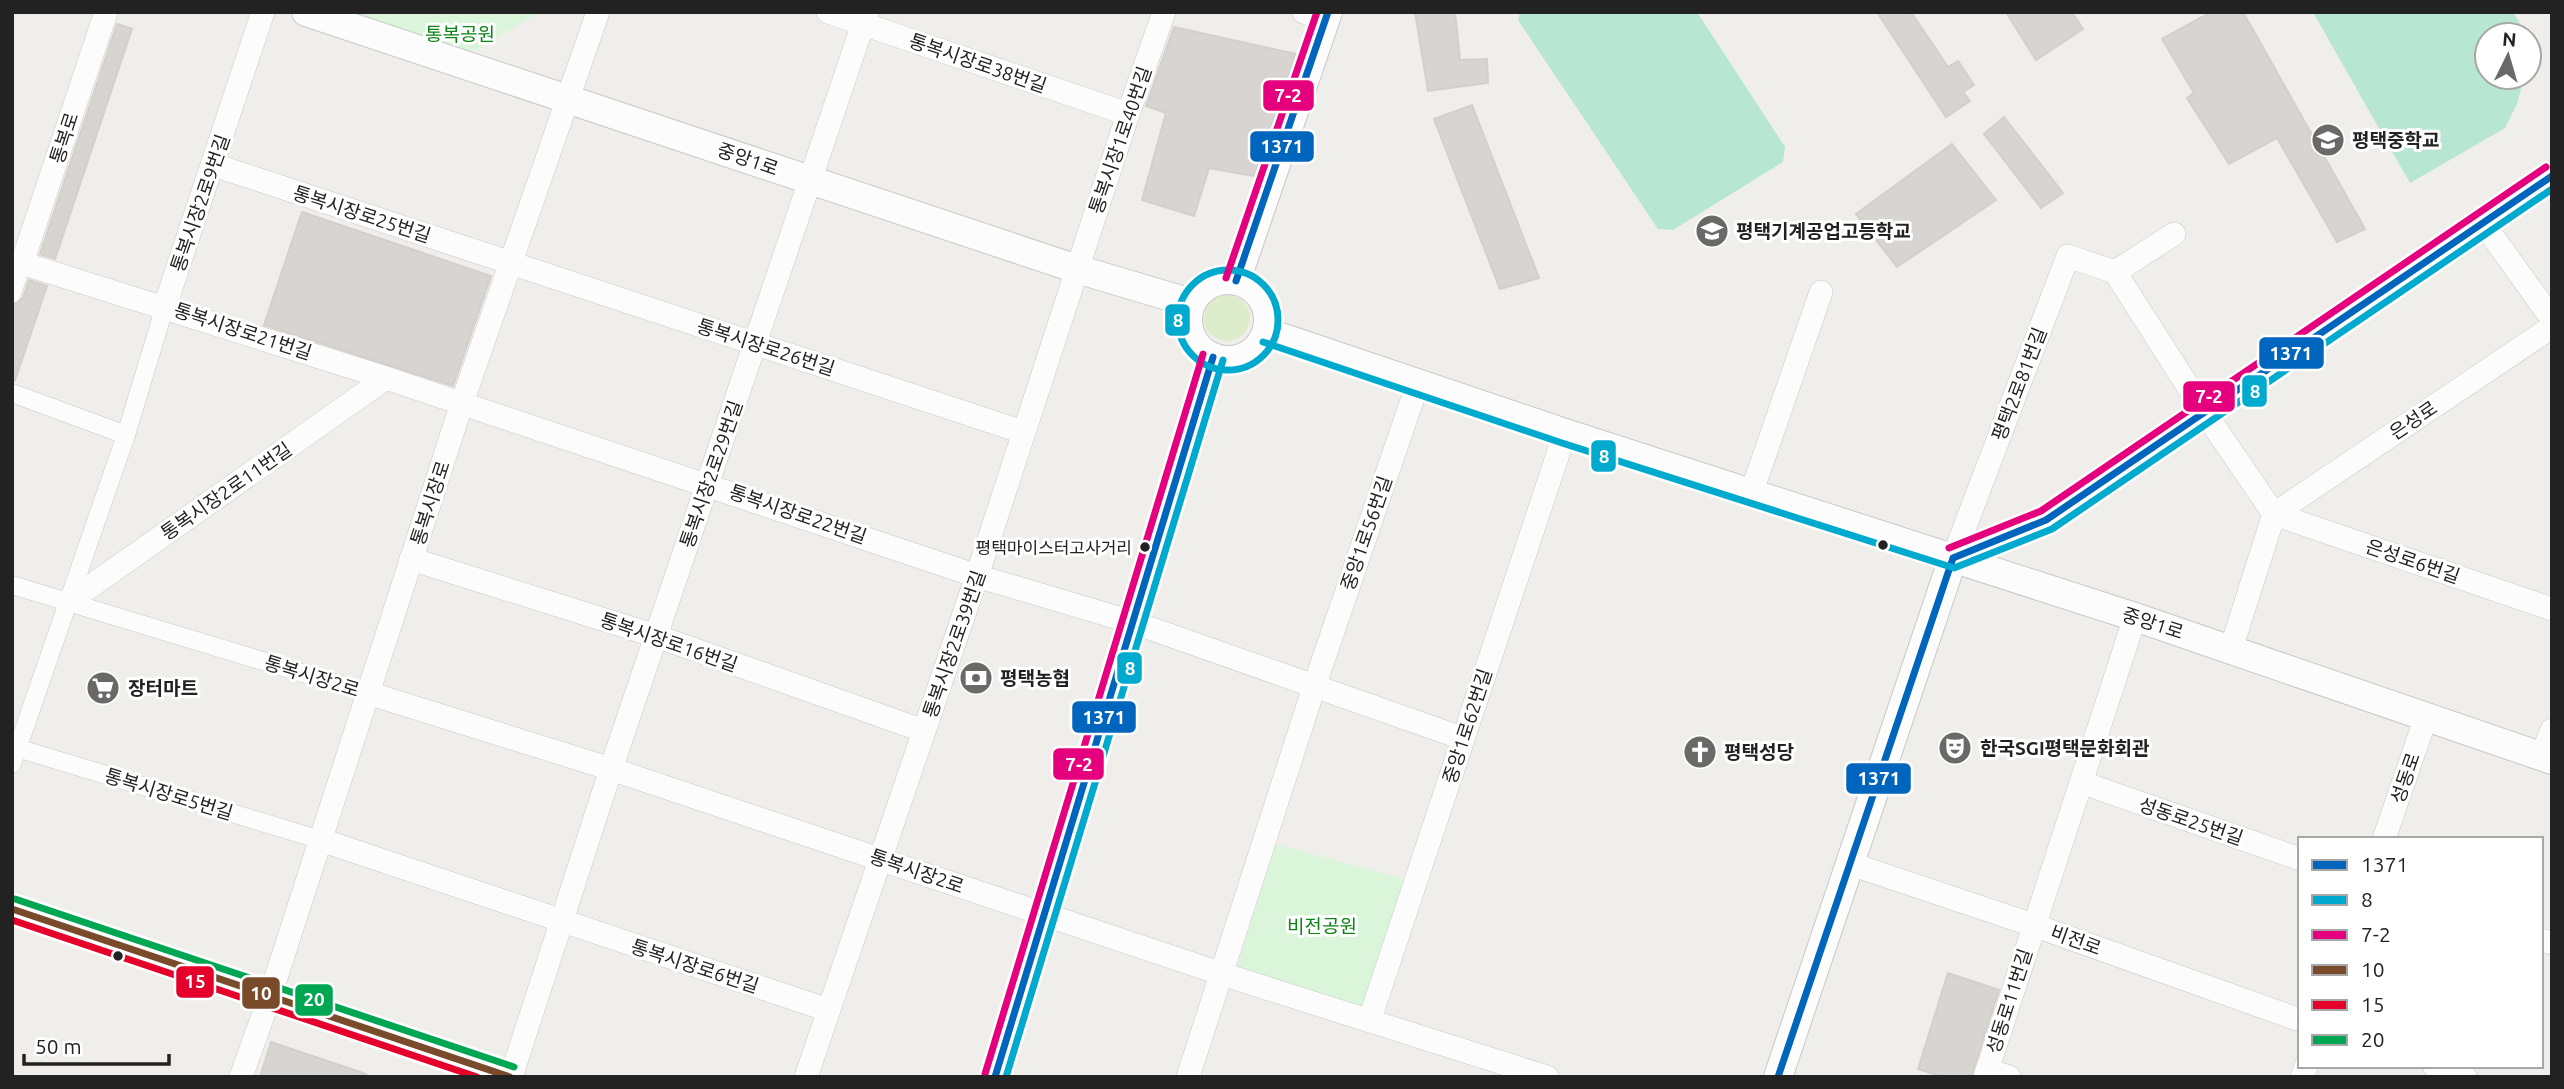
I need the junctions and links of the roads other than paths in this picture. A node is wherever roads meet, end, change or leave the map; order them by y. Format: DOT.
graph roads {
  1 [pos="106,12"];
  2 [pos="263,12"];
  3 [pos="598,12"];
  4 [pos="828,12"];
  5 [pos="1164,12"];
  6 [pos="322,14"];
  7 [pos="1319,15"];
  8 [pos="865,18"];
  9 [pos="569,98"];
  10 [pos="1128,114"];
  11 [pos="214,165"];
  12 [pos="2552,176"];
  13 [pos="811,180"];
  14 [pos="2483,223"];
  15 [pos="2174,234"];
  16 [pos="17,262"];
  17 [pos="510,262"];
  18 [pos="1077,269"];
  19 [pos="2115,272"];
  20 [pos="1236,281"];
  21 [pos="1821,292"];
  22 [pos="12,294"];
  23 [pos="1191,303"];
  24 [pos="165,306"];
  25 [pos="2552,318"];
  26 [pos="2552,327"];
  27 [pos="1266,332"];
  28 [pos="757,344"];
  29 [pos="1213,358"];
  30 [pos="386,378"];
  31 [pos="1418,383"];
  32 [pos="12,393"];
  33 [pos="462,403"];
  34 [pos="2205,413"];
  35 [pos="1023,432"];
  36 [pos="1565,433"];
  37 [pos="126,435"];
  38 [pos="708,483"];
  39 [pos="1751,494"];
  40 [pos="2274,513"];
  41 [pos="1953,558"];
  42 [pos="411,559"];
  43 [pos="977,576"];
  44 [pos="12,585"];
  45 [pos="67,604"];
  46 [pos="2552,609"];
  47 [pos="2135,617"];
  48 [pos="1135,623"];
  49 [pos="656,636"];
  50 [pos="2231,649"];
  51 [pos="1315,684"];
  52 [pos="368,693"];
  53 [pos="2426,717"];
  54 [pos="2552,730"];
  55 [pos="924,731"];
  56 [pos="1462,737"];
  57 [pos="15,756"];
  58 [pos="2547,758"];
  59 [pos="611,769"];
  60 [pos="2083,783"];
  61 [pos="2385,837"];
  62 [pos="321,840"];
  63 [pos="881,858"];
  64 [pos="2298,858"];
  65 [pos="1858,866"];
  66 [pos="12,909"];
  67 [pos="1044,915"];
  68 [pos="562,922"];
  69 [pos="12,924"];
  70 [pos="2033,925"];
  71 [pos="1222,974"];
  72 [pos="267,1003"];
  73 [pos="828,1010"];
  74 [pos="1370,1019"];
  75 [pos="2298,1019"];
  76 [pos="2440,1068"];
  77 [pos="1994,1074"];
  78 [pos="240,1077"];
  79 [pos="466,1077"];
  80 [pos="511,1077"];
  81 [pos="806,1077"];
  82 [pos="995,1077"];
  83 [pos="1188,1077"];
  84 [pos="1547,1077"];
  85 [pos="1778,1077"];
  86 [pos="1796,1077"];
  87 [pos="2465,1077"];
  1 -- 16 [label="street, 통복로"];
  2 -- 11 [label="street, 통복시장2로9번길"];
  3 -- 9 [label="street, 통복시장로"];
  4 -- 8 [label="street, 통복시장로38번길"];
  5 -- 10 [label="street, 통복시장1로40번길"];
  6 -- 9 [label="street, 중앙1로"];
  7 -- 20 [label="street"];
  8 -- 10 [label="street, 통복시장로38번길"];
  8 -- 13 [label="street, 통복시장2로29번길"];
  9 -- 13 [label="street, 중앙1로"];
  9 -- 17 [label="street, 통복시장로"];
  10 -- 18 [label="street, 통복시장1로40번길"];
  11 -- 17 [label="street, 통복시장로25번길"];
  11 -- 24 [label="street, 통복시장2로9번길"];
  12 -- 14 [label="street"];
  13 -- 18 [label="street, 중앙1로"];
  13 -- 28 [label="street, 통복시장2로29번길"];
  14 -- 25 [label="street"];
  14 -- 34 [label="street"];
  15 -- 19 [label="street"];
  16 -- 22 [label="street, 통복로"];
  16 -- 24 [label="street, 통복시장로21번길"];
  17 -- 28 [label="street, 통복시장로26번길"];
  17 -- 33 [label="street, 통복시장로"];
  18 -- 23 [label="street, 중앙1로"];
  18 -- 35 [label="street, 통복시장2로39번길"];
  19 -- 34 [label="street"];
  19 -- 41 [label="street, 평택2로81번길"];
  20 -- 23 [label="street"];
  20 -- 27 [label="street"];
  21 -- 39 [label="street"];
  23 -- 29 [label="street"];
  24 -- 30 [label="street, 통복시장로21번길"];
  24 -- 37 [label="street, 통복시장2로9번길"];
  26 -- 40 [label="street, 은성로"];
  27 -- 29 [label="street"];
  27 -- 31 [label="street, 중앙1로"];
  28 -- 35 [label="street, 통복시장로26번길"];
  28 -- 38 [label="street, 통복시장2로29번길"];
  29 -- 48 [label="street"];
  30 -- 33 [label="street, 통복시장로21번길"];
  30 -- 45 [label="street, 통복시장2로11번길"];
  31 -- 36 [label="street, 중앙1로"];
  31 -- 51 [label="street, 중앙1로56번길"];
  32 -- 37 [label="street"];
  33 -- 38 [label="street, 통복시장로22번길"];
  33 -- 42 [label="street, 통복시장로"];
  34 -- 40 [label="street"];
  34 -- 41 [label="street"];
  35 -- 43 [label="street, 통복시장2로39번길"];
  36 -- 39 [label="street, 중앙1로"];
  36 -- 56 [label="street, 중앙1로62번길"];
  37 -- 45 [label="street, 통복시장2로9번길"];
  38 -- 43 [label="street, 통복시장로22번길"];
  38 -- 49 [label="street, 통복시장2로29번길"];
  39 -- 41 [label="street, 중앙1로"];
  40 -- 46 [label="street, 은성로6번길"];
  40 -- 50 [label="street"];
  41 -- 47 [label="street, 중앙1로"];
  41 -- 65 [label="street"];
  42 -- 49 [label="street, 통복시장로16번길"];
  42 -- 52 [label="street, 통복시장로"];
  43 -- 48 [label="street, 통복시장로22번길"];
  43 -- 55 [label="street, 통복시장2로39번길"];
  44 -- 45 [label="street, 통복시장2로"];
  45 -- 52 [label="street, 통복시장2로"];
  45 -- 57 [label="street, 통복시장로5번길"];
  47 -- 50 [label="street, 중앙1로"];
  47 -- 60 [label="street"];
  48 -- 51 [label="street"];
  48 -- 67 [label="street"];
  49 -- 55 [label="street, 통복시장로16번길"];
  49 -- 59 [label="street, 통복시장2로29번길"];
  50 -- 53 [label="street, 중앙1로"];
  51 -- 56 [label="street"];
  51 -- 71 [label="street, 중앙1로56번길"];
  52 -- 59 [label="street, 통복시장2로"];
  52 -- 62 [label="street, 통복시장로"];
  53 -- 58 [label="street, 중앙1로"];
  53 -- 61 [label="street, 성동로"];
  54 -- 58 [label="street"];
  55 -- 63 [label="street, 통복시장2로39번길"];
  56 -- 74 [label="street, 중앙1로62번길"];
  57 -- 62 [label="street, 통복시장로5번길"];
  59 -- 63 [label="street, 통복시장2로"];
  59 -- 68 [label="street"];
  60 -- 64 [label="street, 성동로25번길"];
  60 -- 70 [label="street"];
  62 -- 68 [label="street, 통복시장로6번길"];
  62 -- 72 [label="street, 통복시장로"];
  63 -- 67 [label="street, 통복시장2로"];
  63 -- 73 [label="street"];
  65 -- 70 [label="street, 비전로"];
  65 -- 85 [label="street"];
  65 -- 86 [label="street"];
  66 -- 72 [label="street"];
  67 -- 71 [label="street, 통복시장2로"];
  67 -- 82 [label="street"];
  68 -- 73 [label="street, 통복시장로6번길"];
  68 -- 80 [label="street"];
  69 -- 72 [label="street"];
  70 -- 75 [label="street, 비전로"];
  70 -- 77 [label="street, 성동로11번길"];
  71 -- 74 [label="street, 통복시장2로"];
  71 -- 83 [label="street"];
  72 -- 78 [label="street, 통복시장로"];
  72 -- 79 [label="street"];
  72 -- 80 [label="street"];
  73 -- 81 [label="street"];
  74 -- 84 [label="street, 통복시장2로"];
  76 -- 87 [label="street"];
}
